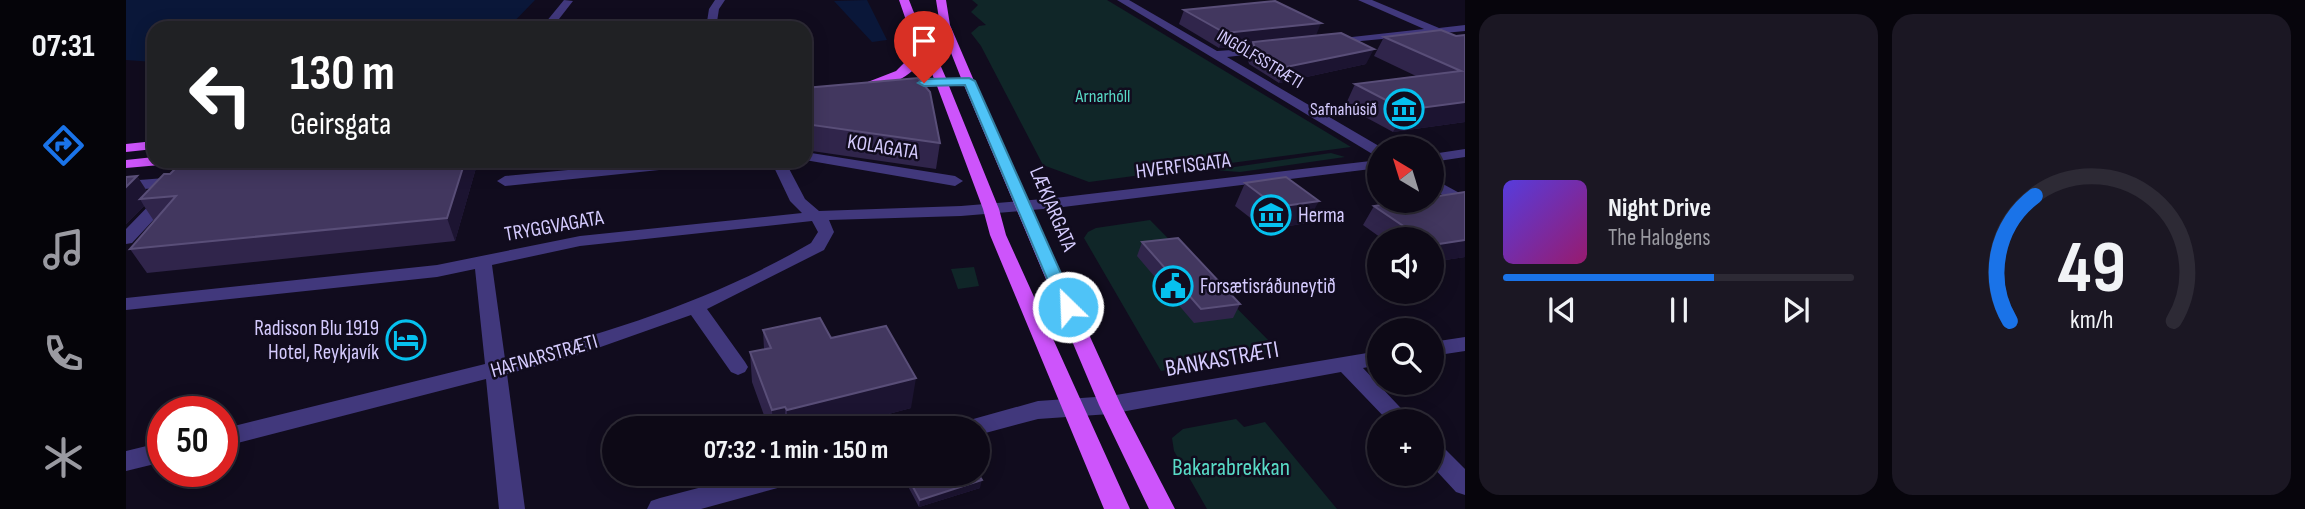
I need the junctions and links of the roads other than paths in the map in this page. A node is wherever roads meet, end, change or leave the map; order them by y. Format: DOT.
graph roads {
  1 [pos="720,0"];
  2 [pos="904,0"];
  3 [pos="941,0"];
  4 [pos="1122,0"];
  5 [pos="1363,0"];
  6 [pos="568,1"];
  7 [pos="552,21"];
  8 [pos="712,21"];
  9 [pos="913,26"];
  10 [pos="1465,28"];
  11 [pos="1439,31"];
  12 [pos="1320,44"];
  13 [pos="1280,48"];
  14 [pos="1216,55"];
  15 [pos="971,86"];
  16 [pos="942,87"];
  17 [pos="858,89"];
  18 [pos="1367,145"];
  19 [pos="147,146"];
  20 [pos="126,148"];
  21 [pos="1465,153"];
  22 [pos="1444,156"];
  23 [pos="812,157"];
  24 [pos="147,162"];
  25 [pos="126,164"];
  26 [pos="1367,165"];
  27 [pos="636,168"];
  28 [pos="782,168"];
  29 [pos="505,181"];
  30 [pos="955,181"];
  31 [pos="126,186"];
  32 [pos="1444,190"];
  33 [pos="1465,203"];
  34 [pos="1024,206"];
  35 [pos="992,209"];
  36 [pos="816,216"];
  37 [pos="126,239"];
  38 [pos="483,263"];
  39 [pos="126,304"];
  40 [pos="695,307"];
  41 [pos="1465,344"];
  42 [pos="1444,347"];
  43 [pos="1367,360"];
  44 [pos="1346,364"];
  45 [pos="738,367"];
  46 [pos="496,370"];
  47 [pos="1110,405"];
  48 [pos="1073,408"];
  49 [pos="1390,409"];
  50 [pos="990,423"];
  51 [pos="238,434"];
  52 [pos="147,456"];
  53 [pos="126,461"];
  54 [pos="1444,463"];
  55 [pos="1465,485"];
  56 [pos="747,486"];
  57 [pos="512,509"];
  58 [pos="660,509"];
  59 [pos="1117,509"];
  60 [pos="1162,509"];
  1 -- 8 [label="street"];
  2 -- 9 [label="main road"];
  3 -- 15 [label="main road, LÆKJARGATA"];
  4 -- 14 [label="street, INGÓLFSSTRÆTI"];
  5 -- 11 [label="street"];
  6 -- 7 [label="street"];
  9 -- 16 [label="main road"];
  9 -- 17 [label="main road"];
  10 -- 11 [label="street"];
  11 -- 12 [label="street"];
  13 -- 14 [label="street"];
  14 -- 18 [label="street, INGÓLFSSTRÆTI"];
  15 -- 16 [label="main road"];
  15 -- 34 [label="main road, LÆKJARGATA"];
  16 -- 17 [label="main road"];
  16 -- 17 [label="main road"];
  16 -- 35 [label="main road"];
  19 -- 20 [label="main road"];
  21 -- 22 [label="street"];
  23 -- 30 [label="street, KOLAGATA"];
  24 -- 25 [label="main road"];
  26 -- 34 [label="street, HVERFISGATA"];
  27 -- 29 [label="street"];
  28 -- 36 [label="street"];
  31 -- 37 [label="street"];
  32 -- 33 [label="street"];
  34 -- 35 [label="street, HVERFISGATA"];
  34 -- 47 [label="main road, LÆKJARGATA"];
  35 -- 36 [label="street, TRYGGVAGATA"];
  35 -- 48 [label="main road"];
  36 -- 38 [label="street, TRYGGVAGATA"];
  36 -- 40 [label="street, HAFNARSTRÆTI"];
  38 -- 39 [label="street, TRYGGVAGATA"];
  38 -- 46 [label="street"];
  40 -- 45 [label="street"];
  40 -- 46 [label="street, HAFNARSTRÆTI"];
  41 -- 42 [label="street"];
  43 -- 44 [label="street, BANKASTRÆTI"];
  44 -- 47 [label="street, BANKASTRÆTI"];
  44 -- 49 [label="street"];
  46 -- 51 [label="street, HAFNARSTRÆTI"];
  46 -- 57 [label="street"];
  47 -- 48 [label="street, BANKASTRÆTI"];
  47 -- 60 [label="main road, LÆKJARGATA"];
  48 -- 50 [label="street, BANKASTRÆTI"];
  48 -- 59 [label="main road"];
  52 -- 53 [label="street"];
  54 -- 55 [label="street"];
  56 -- 58 [label="street"];
}
